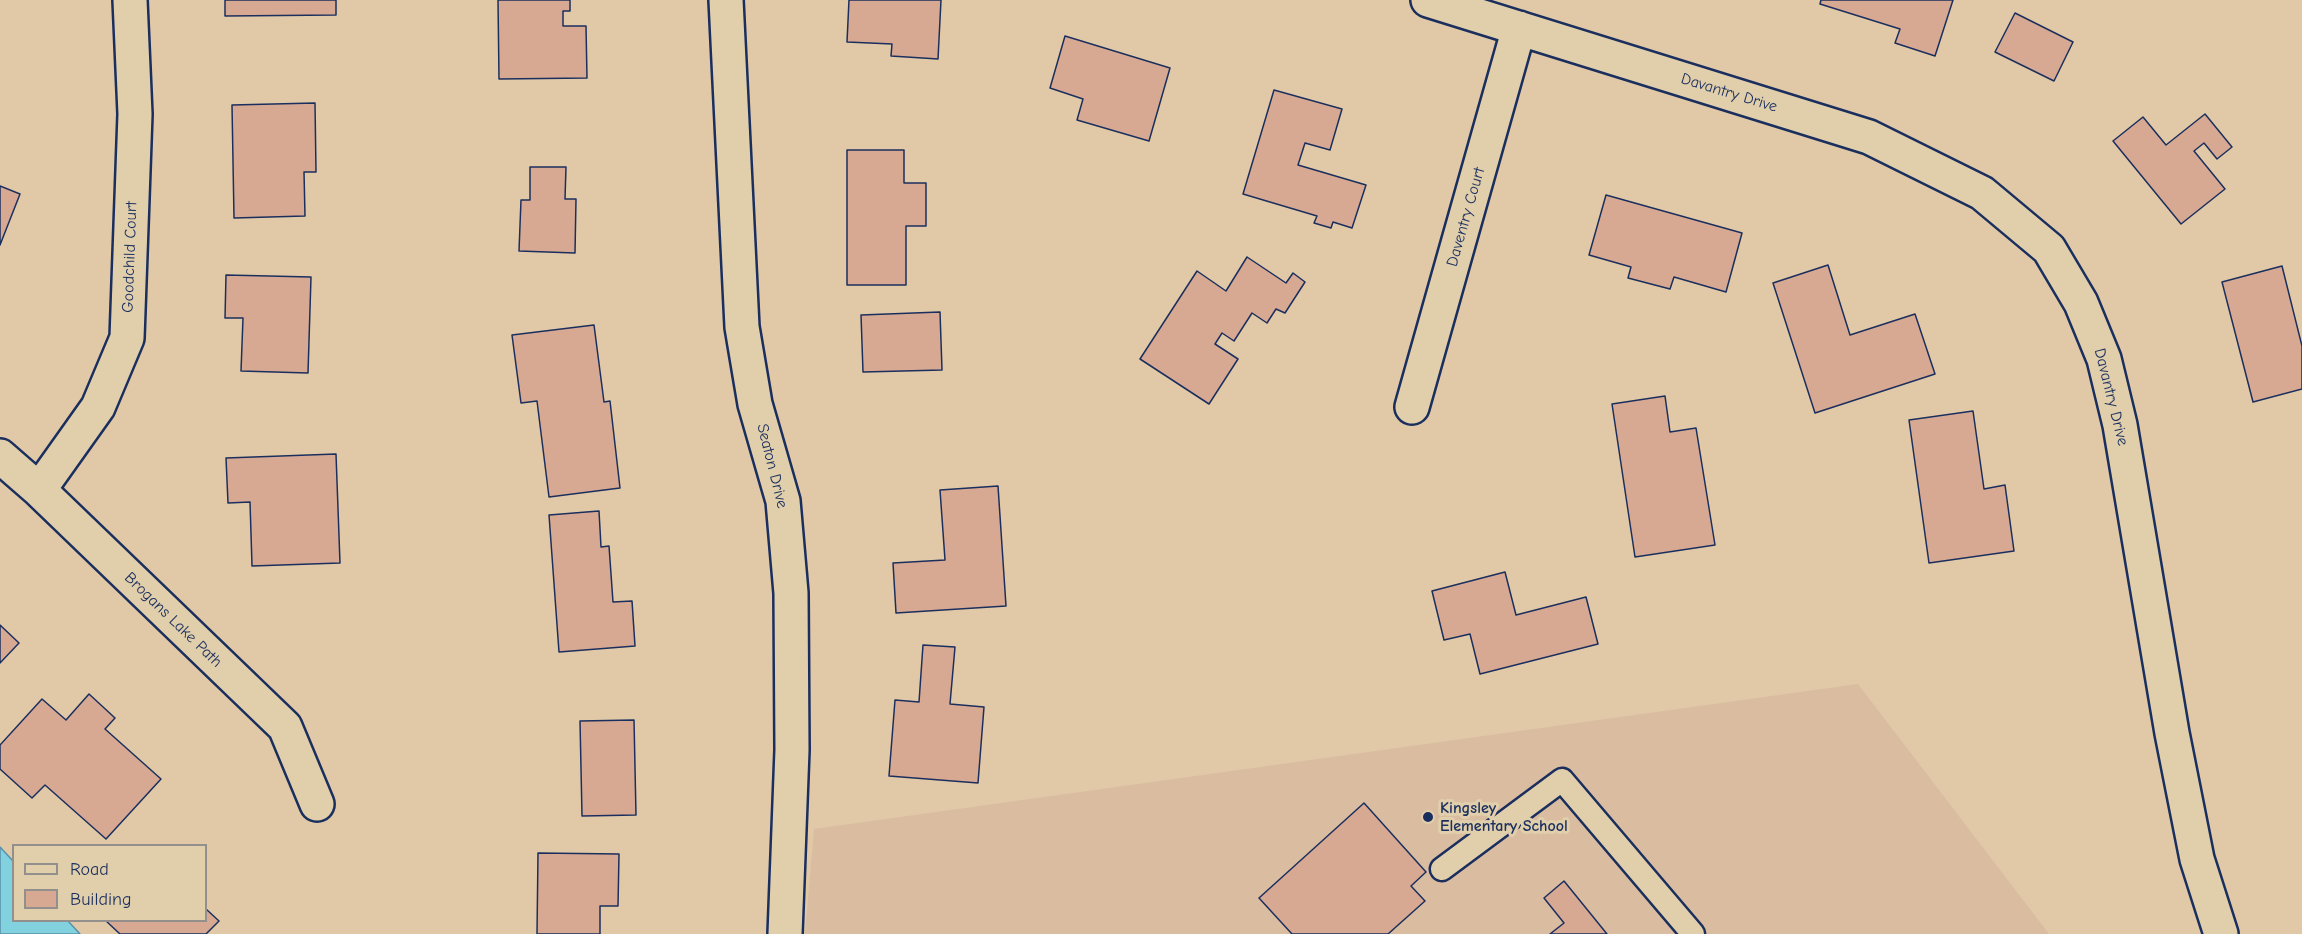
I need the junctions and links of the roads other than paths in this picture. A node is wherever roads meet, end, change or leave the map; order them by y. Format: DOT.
graph roads {
  1 [pos="130,0"];
  2 [pos="726,0"];
  3 [pos="1428,0"];
  4 [pos="1520,28"];
  5 [pos="1412,407"];
  6 [pos="0,456"];
  7 [pos="39,490"];
  8 [pos="317,804"];
  9 [pos="1442,869"];
  10 [pos="785,934"];
  11 [pos="1693,934"];
  12 [pos="2221,934"];
  1 -- 7 [label="street, Goodchild Court"];
  2 -- 10 [label="street, Seaton Drive"];
  3 -- 4 [label="street, Davantry Drive"];
  4 -- 5 [label="street, Daventry Court"];
  4 -- 12 [label="street, Davantry Drive"];
  6 -- 7 [label="street, Brogans Lake Path"];
  7 -- 8 [label="street, Brogans Lake Path"];
  9 -- 11 [label="lane"];
}
